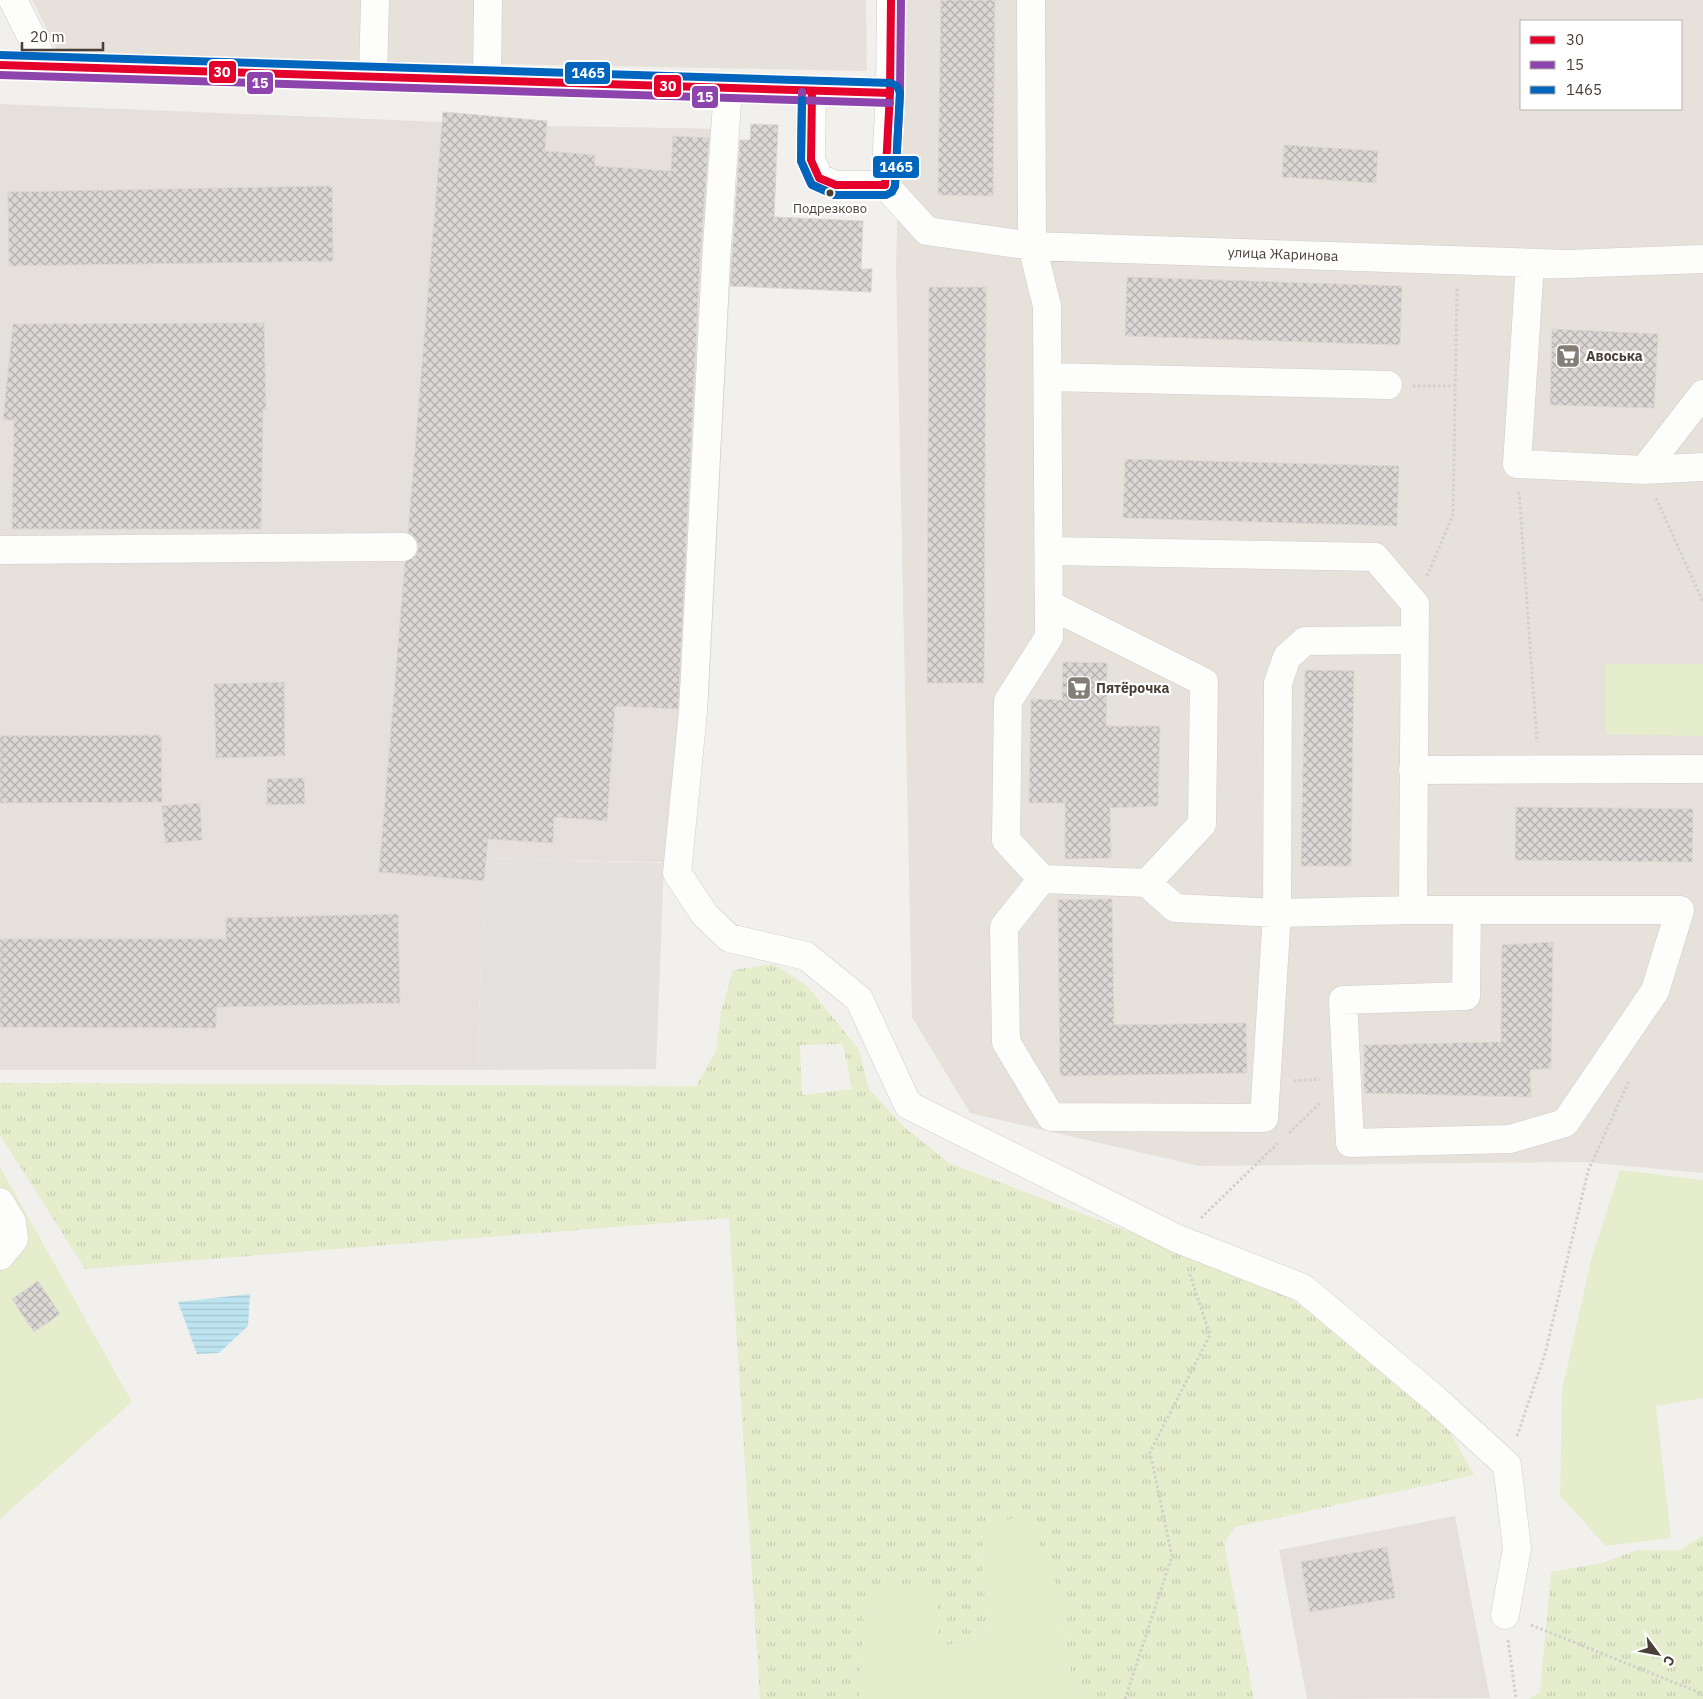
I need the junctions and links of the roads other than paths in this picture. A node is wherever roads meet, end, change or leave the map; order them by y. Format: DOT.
graph roads {
  1 [pos="14,0"];
  2 [pos="374,0"];
  3 [pos="488,0"];
  4 [pos="891,0"];
  5 [pos="1031,0"];
  6 [pos="0,65"];
  7 [pos="46,66"];
  8 [pos="373,77"];
  9 [pos="487,81"];
  10 [pos="728,89"];
  11 [pos="812,92"];
  12 [pos="890,93"];
  13 [pos="885,186"];
  14 [pos="1032,246"];
  15 [pos="1703,259"];
  16 [pos="1530,263"];
  17 [pos="1048,377"];
  18 [pos="1388,385"];
  19 [pos="1703,394"];
  20 [pos="1703,467"];
  21 [pos="1644,470"];
  22 [pos="404,546"];
  23 [pos="0,550"];
  24 [pos="1050,551"];
  25 [pos="1050,605"];
  26 [pos="1414,640"];
  27 [pos="1703,769"];
  28 [pos="1413,770"];
  29 [pos="1042,880"];
  30 [pos="1147,883"];
  31 [pos="1413,910"];
  32 [pos="1467,910"];
  33 [pos="1277,913"];
  34 [pos="0,1202"];
  35 [pos="0,1256"];
  36 [pos="1505,1614"];
  1 -- 7 [label="street"];
  2 -- 8 [label="street"];
  3 -- 9 [label="street"];
  4 -- 12 [label="street"];
  5 -- 14 [label="street"];
  6 -- 7 [label="street"];
  7 -- 8 [label="street"];
  8 -- 9 [label="street"];
  9 -- 10 [label="street"];
  10 -- 11 [label="street"];
  10 -- 36 [label="street"];
  11 -- 12 [label="street"];
  11 -- 13 [label="street"];
  12 -- 13 [label="street"];
  13 -- 14 [label="street, улица Жаринова"];
  14 -- 16 [label="street, улица Жаринова"];
  14 -- 17 [label="street"];
  15 -- 16 [label="street, улица Жаринова"];
  16 -- 21 [label="street"];
  17 -- 18 [label="street"];
  17 -- 24 [label="street"];
  19 -- 21 [label="street"];
  20 -- 21 [label="street"];
  22 -- 23 [label="street"];
  24 -- 25 [label="street"];
  24 -- 26 [label="street"];
  25 -- 29 [label="street"];
  25 -- 30 [label="street"];
  26 -- 28 [label="street"];
  26 -- 33 [label="street"];
  27 -- 28 [label="street"];
  28 -- 31 [label="street"];
  29 -- 30 [label="street"];
  29 -- 33 [label="street"];
  30 -- 33 [label="street"];
  31 -- 32 [label="street"];
  31 -- 33 [label="street"];
  32 -- 32 [label="street"];
  34 -- 35 [label="street"];
}
